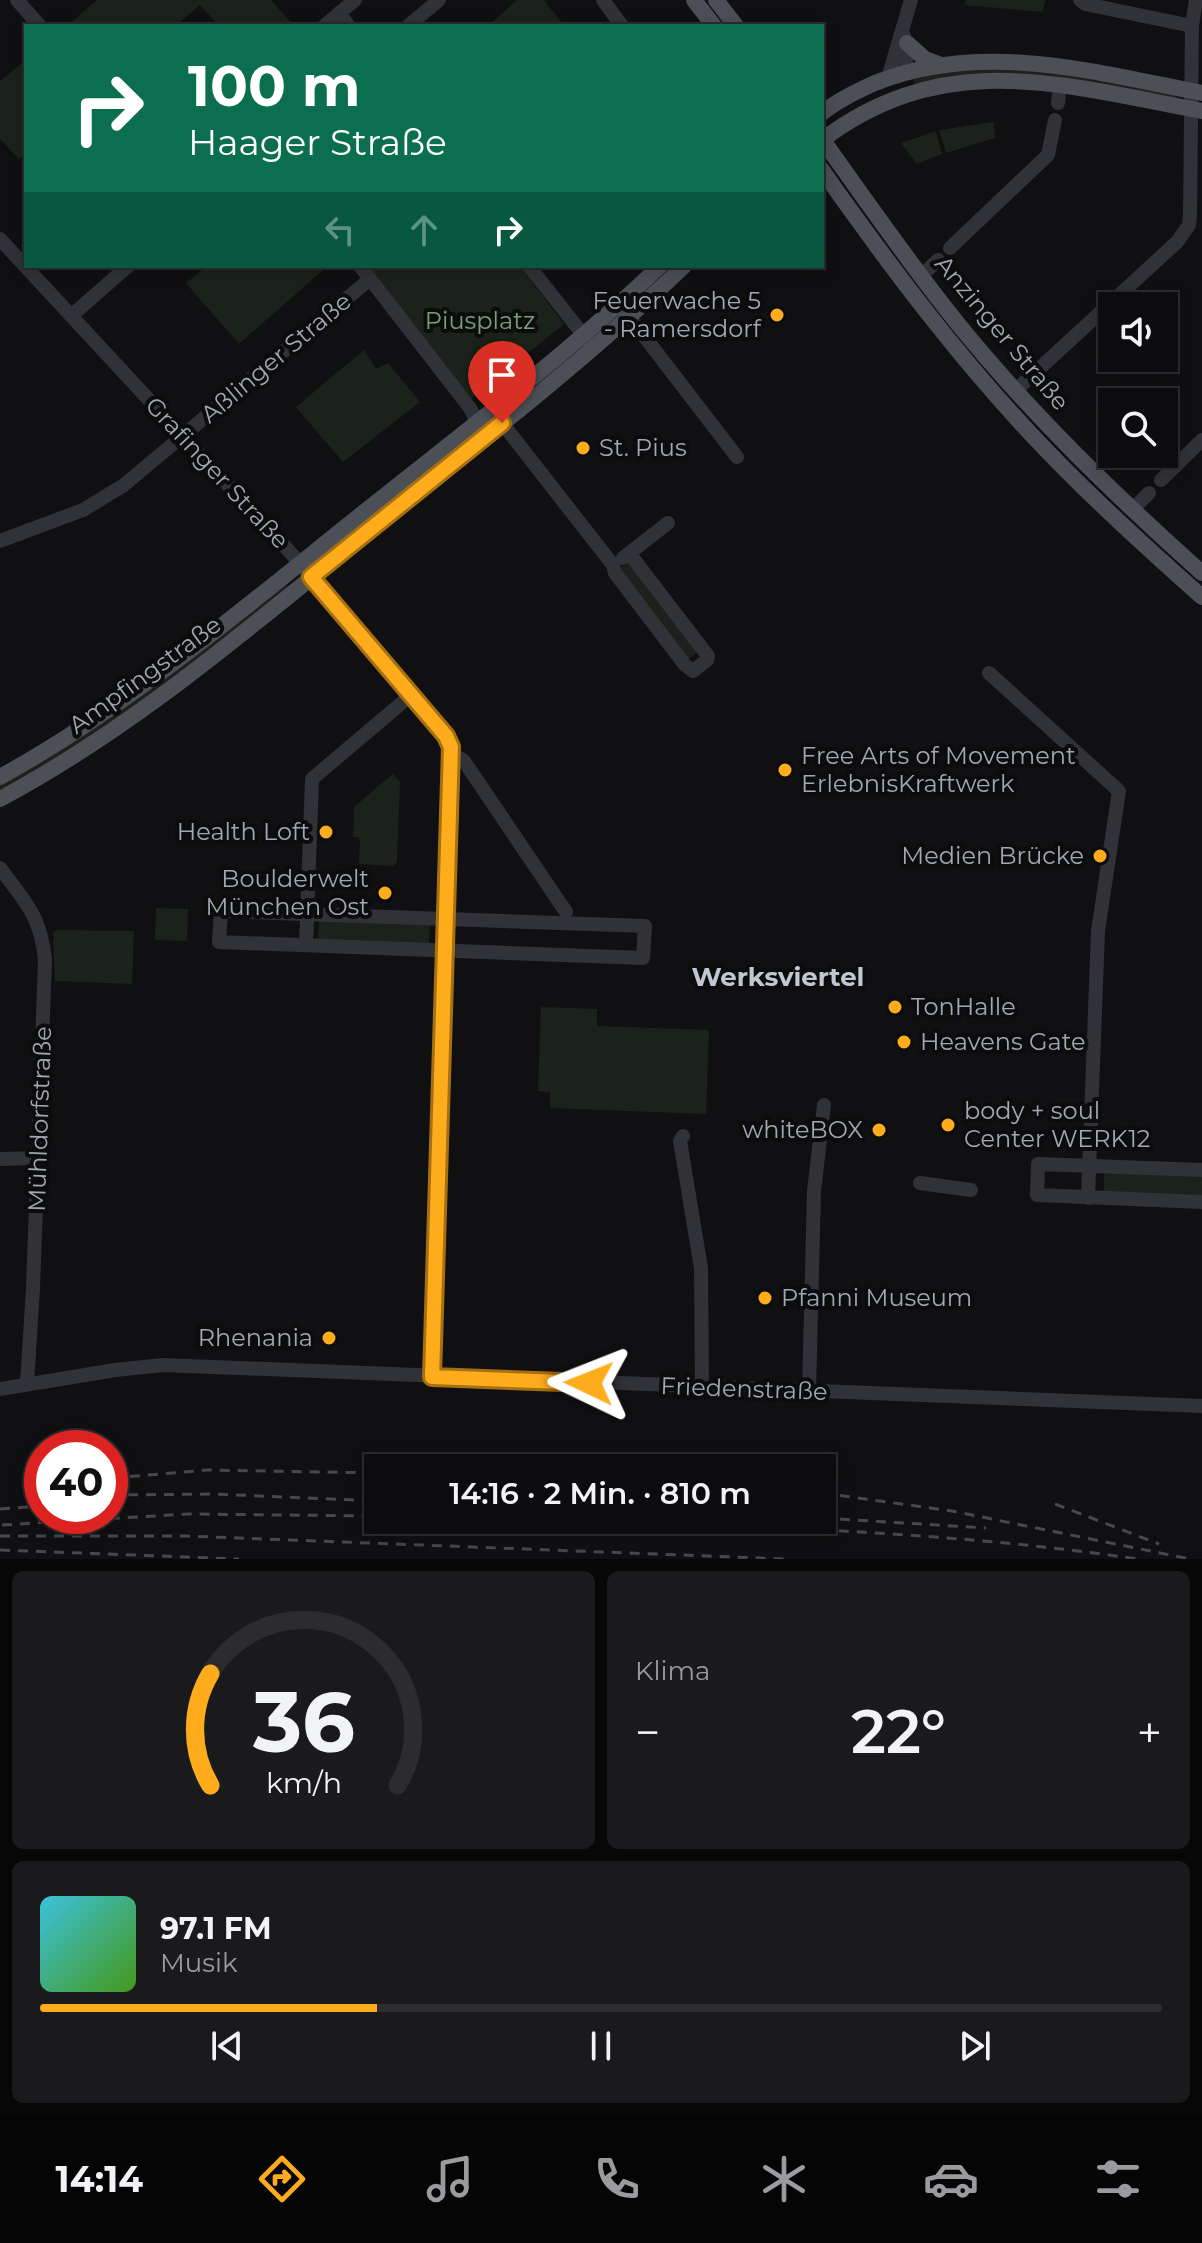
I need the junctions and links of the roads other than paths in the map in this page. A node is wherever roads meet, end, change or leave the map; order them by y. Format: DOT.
graph roads {
  1 [pos="17,0"];
  2 [pos="355,0"];
  3 [pos="439,0"];
  4 [pos="603,0"];
  5 [pos="694,0"];
  6 [pos="716,0"];
  7 [pos="911,0"];
  8 [pos="1080,0"];
  9 [pos="1196,0"];
  10 [pos="339,13"];
  11 [pos="38,24"];
  12 [pos="326,24"];
  13 [pos="347,24"];
  14 [pos="410,24"];
  15 [pos="621,24"];
  16 [pos="712,24"];
  17 [pos="734,24"];
  18 [pos="1192,26"];
  19 [pos="904,36"];
  20 [pos="941,65"];
  21 [pos="907,72"];
  22 [pos="888,78"];
  23 [pos="1060,84"];
  24 [pos="1198,92"];
  25 [pos="903,96"];
  26 [pos="1058,103"];
  27 [pos="824,112"];
  28 [pos="1196,115"];
  29 [pos="1055,120"];
  30 [pos="824,139"];
  31 [pos="824,143"];
  32 [pos="824,173"];
  33 [pos="0,239"];
  34 [pos="950,248"];
  35 [pos="938,260"];
  36 [pos="24,265"];
  37 [pos="27,268"];
  38 [pos="126,268"];
  39 [pos="362,268"];
  40 [pos="531,268"];
  41 [pos="658,268"];
  42 [pos="681,268"];
  43 [pos="921,276"];
  44 [pos="370,279"];
  45 [pos="624,310"];
  46 [pos="71,316"];
  47 [pos="588,342"];
  48 [pos="1016,390"];
  49 [pos="502,423"];
  50 [pos="481,430"];
  51 [pos="182,436"];
  52 [pos="1202,440"];
  53 [pos="737,457"];
  54 [pos="1161,480"];
  55 [pos="1149,493"];
  56 [pos="1132,510"];
  57 [pos="668,523"];
  58 [pos="0,541"];
  59 [pos="629,553"];
  60 [pos="300,563"];
  61 [pos="613,565"];
  62 [pos="1202,573"];
  63 [pos="311,577"];
  64 [pos="1202,597"];
  65 [pos="989,673"];
  66 [pos="411,695"];
  67 [pos="451,753"];
  68 [pos="0,777"];
  69 [pos="0,799"];
  70 [pos="0,868"];
  71 [pos="566,912"];
  72 [pos="306,914"];
  73 [pos="447,919"];
  74 [pos="306,945"];
  75 [pos="446,951"];
  76 [pos="824,1105"];
  77 [pos="683,1136"];
  78 [pos="38,1158"];
  79 [pos="0,1159"];
  80 [pos="1090,1166"];
  81 [pos="1202,1170"];
  82 [pos="920,1183"];
  83 [pos="971,1190"];
  84 [pos="1088,1198"];
  85 [pos="1202,1202"];
  86 [pos="432,1377"];
  87 [pos="27,1384"];
  88 [pos="702,1388"];
  89 [pos="0,1389"];
  90 [pos="809,1392"];
  91 [pos="1202,1406"];
  1 -- 11 [label="street"];
  2 -- 10 [label="street"];
  3 -- 14 [label="street"];
  4 -- 15 [label="street"];
  5 -- 16 [label="main road"];
  6 -- 17 [label="main road"];
  7 -- 19 [label="street"];
  8 -- 18 [label="street"];
  9 -- 18 [label="street"];
  10 -- 12 [label="street"];
  10 -- 13 [label="street"];
  18 -- 24 [label="street"];
  19 -- 20 [label="main road"];
  19 -- 21 [label="street"];
  19 -- 22 [label="street"];
  20 -- 21 [label="main road"];
  20 -- 24 [label="main road"];
  21 -- 22 [label="main road"];
  21 -- 25 [label="main road"];
  22 -- 27 [label="main road"];
  23 -- 25 [label="main road"];
  23 -- 26 [label="street"];
  23 -- 28 [label="main road"];
  24 -- 28 [label="street"];
  25 -- 30 [label="main road"];
  28 -- 48 [label="street"];
  29 -- 34 [label="street"];
  31 -- 43 [label="main road, Anzinger Straße"];
  32 -- 64 [label="main road, Anzinger Straße"];
  33 -- 36 [label="street, Grafinger Straße"];
  35 -- 43 [label="street"];
  37 -- 46 [label="street, Grafinger Straße"];
  38 -- 46 [label="street"];
  39 -- 44 [label="street"];
  40 -- 47 [label="street"];
  41 -- 45 [label="main road"];
  42 -- 45 [label="main road"];
  43 -- 48 [label="main road, Anzinger Straße"];
  44 -- 50 [label="street"];
  44 -- 51 [label="street, Aßlinger Straße"];
  45 -- 47 [label="main road"];
  45 -- 53 [label="street"];
  46 -- 51 [label="street, Grafinger Straße"];
  47 -- 49 [label="main road"];
  47 -- 50 [label="main road"];
  48 -- 56 [label="main road, Anzinger Straße"];
  49 -- 50 [label="main road"];
  49 -- 61 [label="street"];
  50 -- 60 [label="main road, Ampfingstraße"];
  50 -- 63 [label="main road, Ampfingstraße"];
  51 -- 58 [label="street, Aßlinger Straße"];
  51 -- 60 [label="street, Grafinger Straße"];
  52 -- 54 [label="street"];
  55 -- 56 [label="street"];
  56 -- 62 [label="main road, Anzinger Straße"];
  57 -- 59 [label="street"];
  59 -- 61 [label="street"];
  59 -- 61 [label="street"];
  60 -- 63 [label="street, Grafinger Straße"];
  60 -- 68 [label="main road, Ampfingstraße"];
  63 -- 66 [label="street, Grafinger Straße"];
  63 -- 69 [label="main road, Ampfingstraße"];
  65 -- 80 [label="street"];
  66 -- 67 [label="street, Grafinger Straße"];
  66 -- 72 [label="street"];
  67 -- 71 [label="street, Grafinger Straße"];
  67 -- 73 [label="street"];
  70 -- 78 [label="street, Mühldorfstraße"];
  72 -- 73 [label="street"];
  72 -- 74 [label="street"];
  72 -- 74 [label="street"];
  73 -- 75 [label="street"];
  73 -- 75 [label="street"];
  74 -- 75 [label="street"];
  75 -- 86 [label="street"];
  76 -- 90 [label="street"];
  77 -- 88 [label="street"];
  78 -- 79 [label="street"];
  78 -- 87 [label="street, Mühldorfstraße"];
  80 -- 81 [label="street"];
  80 -- 84 [label="street"];
  80 -- 84 [label="street"];
  82 -- 83 [label="street"];
  84 -- 85 [label="street"];
  86 -- 87 [label="street, Friedenstraße"];
  86 -- 88 [label="street, Friedenstraße"];
  87 -- 89 [label="street, Friedenstraße"];
  88 -- 90 [label="street, Friedenstraße"];
  90 -- 91 [label="street, Friedenstraße"];
}
